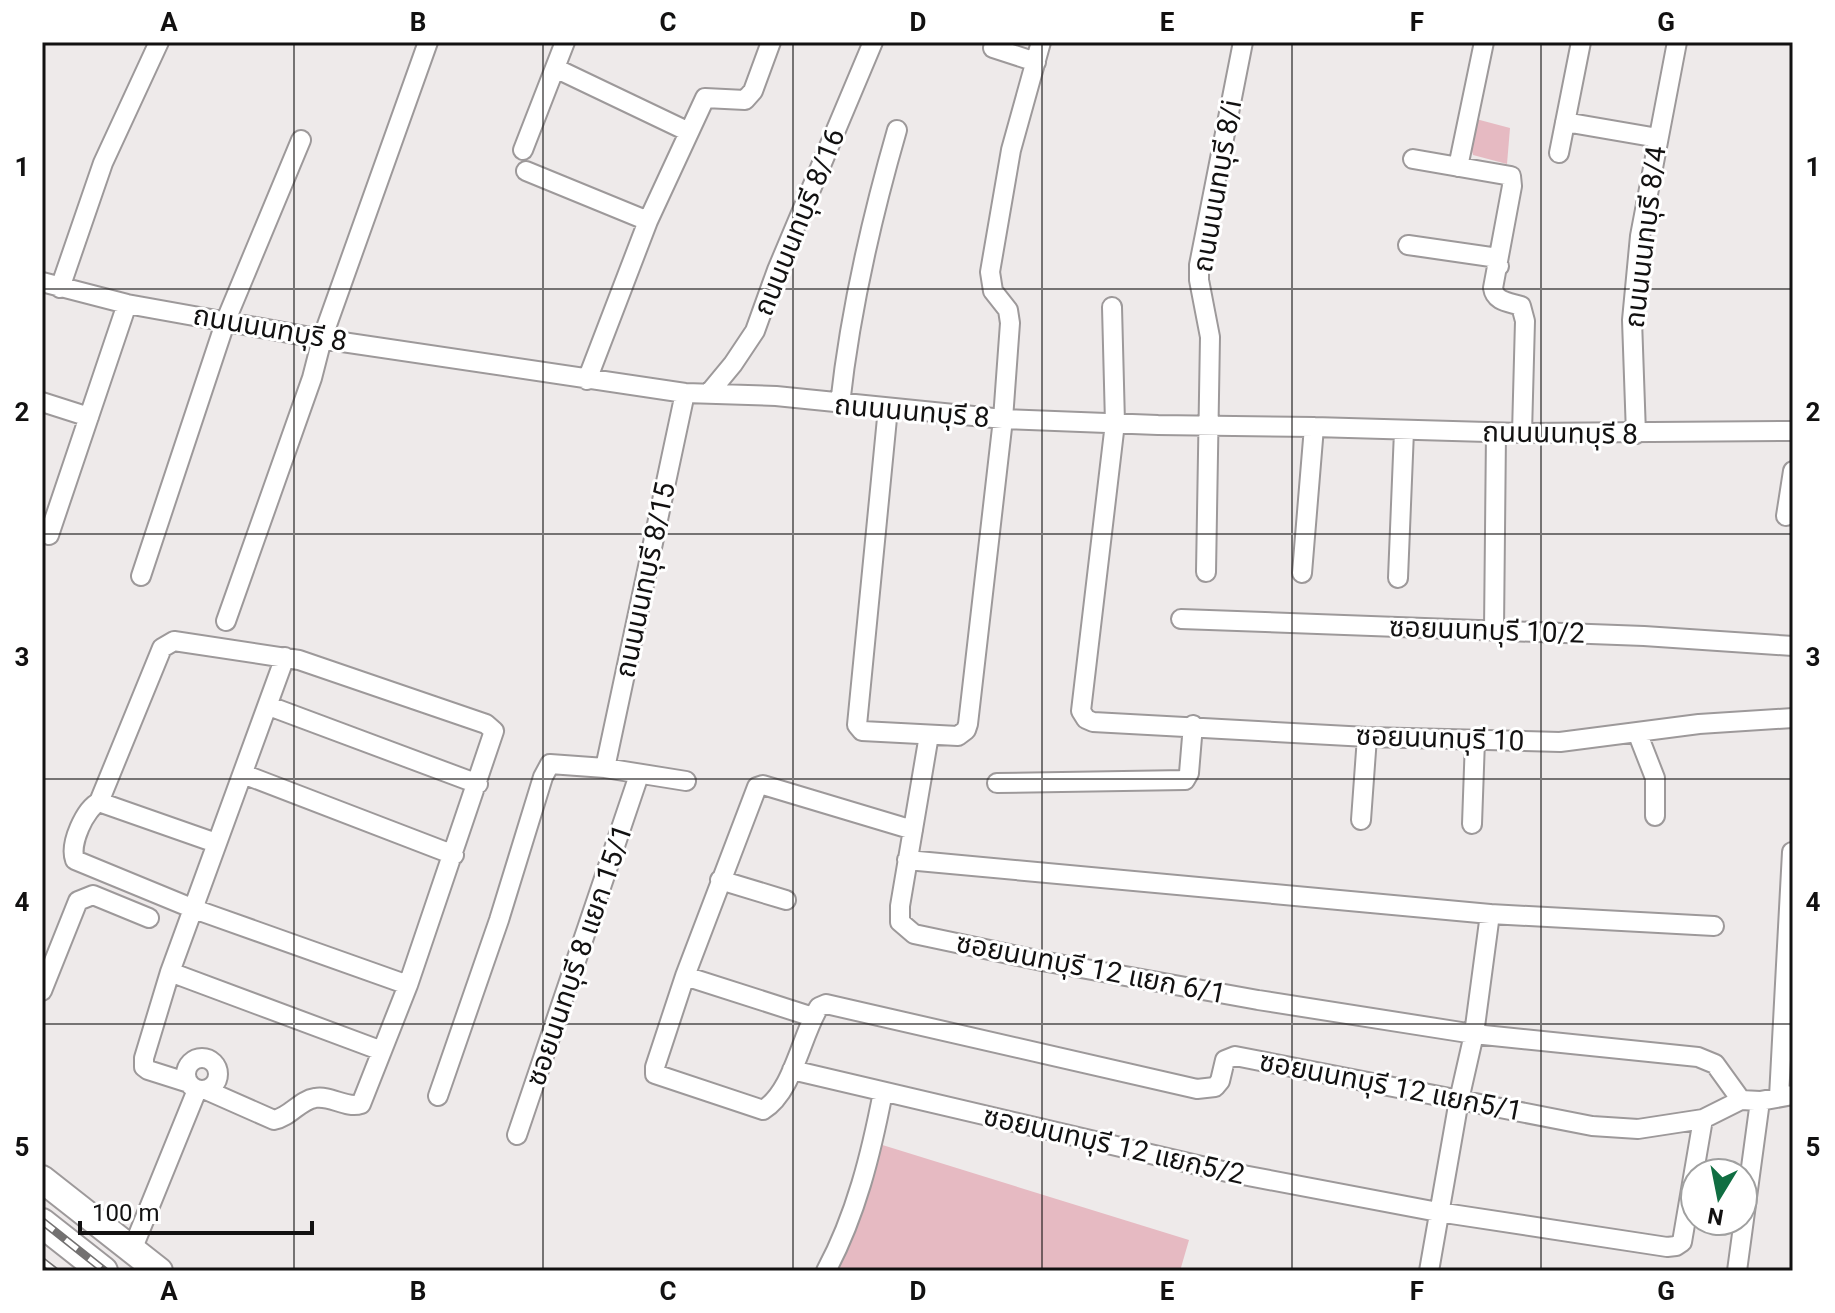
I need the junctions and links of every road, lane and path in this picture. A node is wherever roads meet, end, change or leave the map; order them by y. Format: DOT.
graph roads {
  1 [pos="159,42"];
  2 [pos="428,42"];
  3 [pos="565,42"];
  4 [pos="771,42"];
  5 [pos="873,42"];
  6 [pos="1041,42"];
  7 [pos="1243,42"];
  8 [pos="1484,42"];
  9 [pos="1581,42"];
  10 [pos="1677,42"];
  11 [pos="993,48"];
  12 [pos="1036,62"];
  13 [pos="555,68"];
  14 [pos="1565,122"];
  15 [pos="897,130"];
  16 [pos="689,132"];
  17 [pos="1658,138"];
  18 [pos="301,140"];
  19 [pos="523,150"];
  20 [pos="1559,153"];
  21 [pos="1413,159"];
  22 [pos="1458,167"];
  23 [pos="526,171"];
  24 [pos="648,221"];
  25 [pos="1408,245"];
  26 [pos="1499,266"];
  27 [pos="51,285"];
  28 [pos="127,304"];
  29 [pos="1112,307"];
  30 [pos="226,320"];
  31 [pos="322,339"];
  32 [pos="587,380"];
  33 [pos="685,393"];
  34 [pos="709,393"];
  35 [pos="42,402"];
  36 [pos="840,404"];
  37 [pos="888,408"];
  38 [pos="89,417"];
  39 [pos="1003,419"];
  40 [pos="1115,423"];
  41 [pos="1211,426"];
  42 [pos="1314,427"];
  43 [pos="1404,431"];
  44 [pos="1793,431"];
  45 [pos="1496,433"];
  46 [pos="1522,433"];
  47 [pos="1636,434"];
  48 [pos="1793,471"];
  49 [pos="1786,516"];
  50 [pos="48,526"];
  51 [pos="1206,572"];
  52 [pos="1302,573"];
  53 [pos="141,576"];
  54 [pos="1398,578"];
  55 [pos="1181,619"];
  56 [pos="226,621"];
  57 [pos="1494,630"];
  58 [pos="1793,646"];
  59 [pos="285,657"];
  60 [pos="269,706"];
  61 [pos="1793,718"];
  62 [pos="1193,725"];
  63 [pos="1637,732"];
  64 [pos="929,735"];
  65 [pos="1367,737"];
  66 [pos="1475,740"];
  67 [pos="605,768"];
  68 [pos="243,774"];
  69 [pos="639,775"];
  70 [pos="686,781"];
  71 [pos="997,783"];
  72 [pos="478,784"];
  73 [pos="99,802"];
  74 [pos="1655,816"];
  75 [pos="1361,820"];
  76 [pos="1472,824"];
  77 [pos="913,830"];
  78 [pos="216,843"];
  79 [pos="1792,852"];
  80 [pos="454,855"];
  81 [pos="907,860"];
  82 [pos="720,880"];
  83 [pos="786,900"];
  84 [pos="194,909"];
  85 [pos="1490,914"];
  86 [pos="149,918"];
  87 [pos="1714,926"];
  88 [pos="170,972"];
  89 [pos="685,976"];
  90 [pos="408,985"];
  91 [pos="42,991"];
  92 [pos="820,1010"];
  93 [pos="1474,1034"];
  94 [pos="382,1051"];
  95 [pos="792,1070"];
  96 [pos="198,1088"];
  97 [pos="883,1092"];
  98 [pos="438,1096"];
  99 [pos="1786,1096"];
  100 [pos="1459,1100"];
  101 [pos="1741,1100"];
  102 [pos="1760,1101"];
  103 [pos="1703,1119"];
  104 [pos="517,1135"];
  105 [pos="42,1179"];
  106 [pos="42,1202"];
  107 [pos="1438,1212"];
  108 [pos="42,1223"];
  109 [pos="132,1261"];
  110 [pos="103,1271"];
  111 [pos="159,1271"];
  112 [pos="826,1271"];
  113 [pos="1429,1271"];
  114 [pos="1737,1271"];
  1 -- 27 [label="street"];
  2 -- 31 [label="street"];
  3 -- 13 [label="street"];
  4 -- 16 [label="street"];
  5 -- 34 [label="street, ถนนนนทบุรี 8/16"];
  6 -- 12 [label="street"];
  7 -- 41 [label="street, ถนนนนทบุรี 8/i"];
  8 -- 22 [label="street"];
  9 -- 14 [label="street"];
  10 -- 17 [label="street, ถนนนนทบุรี 8/4"];
  11 -- 12 [label="street"];
  12 -- 39 [label="street"];
  13 -- 16 [label="street"];
  13 -- 19 [label="street"];
  14 -- 17 [label="street"];
  14 -- 20 [label="street"];
  15 -- 36 [label="street"];
  16 -- 24 [label="street"];
  17 -- 47 [label="street, ถนนนนทบุรี 8/4"];
  18 -- 30 [label="street"];
  21 -- 22 [label="street"];
  22 -- 26 [label="street"];
  23 -- 24 [label="street"];
  24 -- 32 [label="street"];
  25 -- 26 [label="street"];
  26 -- 46 [label="street"];
  27 -- 28 [label="street, ถนนนนทบุรี 8"];
  28 -- 30 [label="street, ถนนนนทบุรี 8"];
  28 -- 38 [label="street"];
  29 -- 40 [label="street"];
  30 -- 31 [label="street, ถนนนนทบุรี 8"];
  30 -- 53 [label="street"];
  31 -- 32 [label="street, ถนนนนทบุรี 8"];
  31 -- 56 [label="street"];
  32 -- 33 [label="street, ถนนนนทบุรี 8"];
  33 -- 34 [label="street, ถนนนนทบุรี 8"];
  33 -- 67 [label="street, ถนนนนทบุรี 8/15"];
  34 -- 36 [label="street, ถนนนนทบุรี 8"];
  35 -- 38 [label="street"];
  36 -- 37 [label="street, ถนนนนทบุรี 8"];
  37 -- 39 [label="street, ถนนนนทบุรี 8"];
  37 -- 64 [label="street"];
  38 -- 50 [label="street"];
  39 -- 40 [label="street, ถนนนนทบุรี 8"];
  39 -- 64 [label="street"];
  40 -- 41 [label="street, ถนนนนทบุรี 8"];
  40 -- 62 [label="street, ซอยนนทบุรี 10"];
  41 -- 42 [label="street, ถนนนนทบุรี 8"];
  41 -- 51 [label="street, ถนนนนทบุรี 8/i"];
  42 -- 43 [label="street, ถนนนนทบุรี 8"];
  42 -- 52 [label="street"];
  43 -- 45 [label="street, ถนนนนทบุรี 8"];
  43 -- 54 [label="street"];
  44 -- 47 [label="street, ถนนนนทบุรี 8"];
  45 -- 46 [label="street, ถนนนนทบุรี 8"];
  45 -- 57 [label="street"];
  46 -- 47 [label="street, ถนนนนทบุรี 8"];
  48 -- 49 [label="street"];
  55 -- 57 [label="street, ซอยนนทบุรี 10/2"];
  57 -- 58 [label="street, ซอยนนทบุรี 10/2"];
  59 -- 60 [label="street"];
  59 -- 72 [label="street"];
  59 -- 73 [label="street"];
  60 -- 68 [label="street"];
  60 -- 72 [label="street"];
  61 -- 63 [label="street, ซอยนนทบุรี 10"];
  62 -- 65 [label="street, ซอยนนทบุรี 10"];
  62 -- 71 [label="street"];
  63 -- 66 [label="street, ซอยนนทบุรี 10"];
  63 -- 74 [label="street"];
  64 -- 77 [label="street, ซอยนนทบุรี 12 แยก 6/1"];
  65 -- 66 [label="street, ซอยนนทบุรี 10"];
  65 -- 75 [label="street"];
  66 -- 76 [label="street"];
  67 -- 69 [label="street"];
  67 -- 98 [label="street"];
  68 -- 78 [label="street"];
  68 -- 80 [label="street"];
  69 -- 70 [label="street"];
  69 -- 104 [label="street, ซอยนนทบุรี 8 แยก 15/1"];
  72 -- 80 [label="street"];
  73 -- 78 [label="street"];
  73 -- 84 [label="street"];
  77 -- 81 [label="street, ซอยนนทบุรี 12 แยก 6/1"];
  77 -- 82 [label="street"];
  78 -- 84 [label="street"];
  79 -- 99 [label="street"];
  80 -- 90 [label="street"];
  81 -- 85 [label="street"];
  81 -- 93 [label="street, ซอยนนทบุรี 12 แยก 6/1"];
  82 -- 83 [label="street"];
  82 -- 89 [label="street"];
  84 -- 88 [label="street"];
  84 -- 90 [label="street"];
  85 -- 87 [label="street"];
  85 -- 93 [label="street"];
  86 -- 91 [label="street"];
  88 -- 94 [label="street"];
  88 -- 96 [label="street"];
  89 -- 92 [label="street"];
  89 -- 95 [label="street"];
  90 -- 94 [label="street"];
  92 -- 95 [label="street"];
  92 -- 100 [label="street, ซอยนนทบุรี 12 แยก5/1"];
  93 -- 100 [label="street"];
  93 -- 101 [label="street"];
  94 -- 96 [label="street"];
  95 -- 97 [label="street, ซอยนนทบุรี 12 แยก5/2"];
  96 -- 109 [label="street"];
  97 -- 107 [label="street, ซอยนนทบุรี 12 แยก5/2"];
  97 -- 112 [label="street"];
  99 -- 102 [label="street"];
  100 -- 103 [label="street, ซอยนนทบุรี 12 แยก5/1"];
  100 -- 107 [label="street"];
  101 -- 102 [label="street"];
  101 -- 103 [label="street, ซอยนนทบุรี 12 แยก5/1"];
  102 -- 114 [label="street"];
  103 -- 107 [label="street, ซอยนนทบุรี 12 แยก5/2"];
  105 -- 109 [label="main road"];
  106 -- 109 [label="main road"];
  107 -- 113 [label="street"];
  108 -- 110 [label="main road"];
  109 -- 111 [label="main road"];
}
